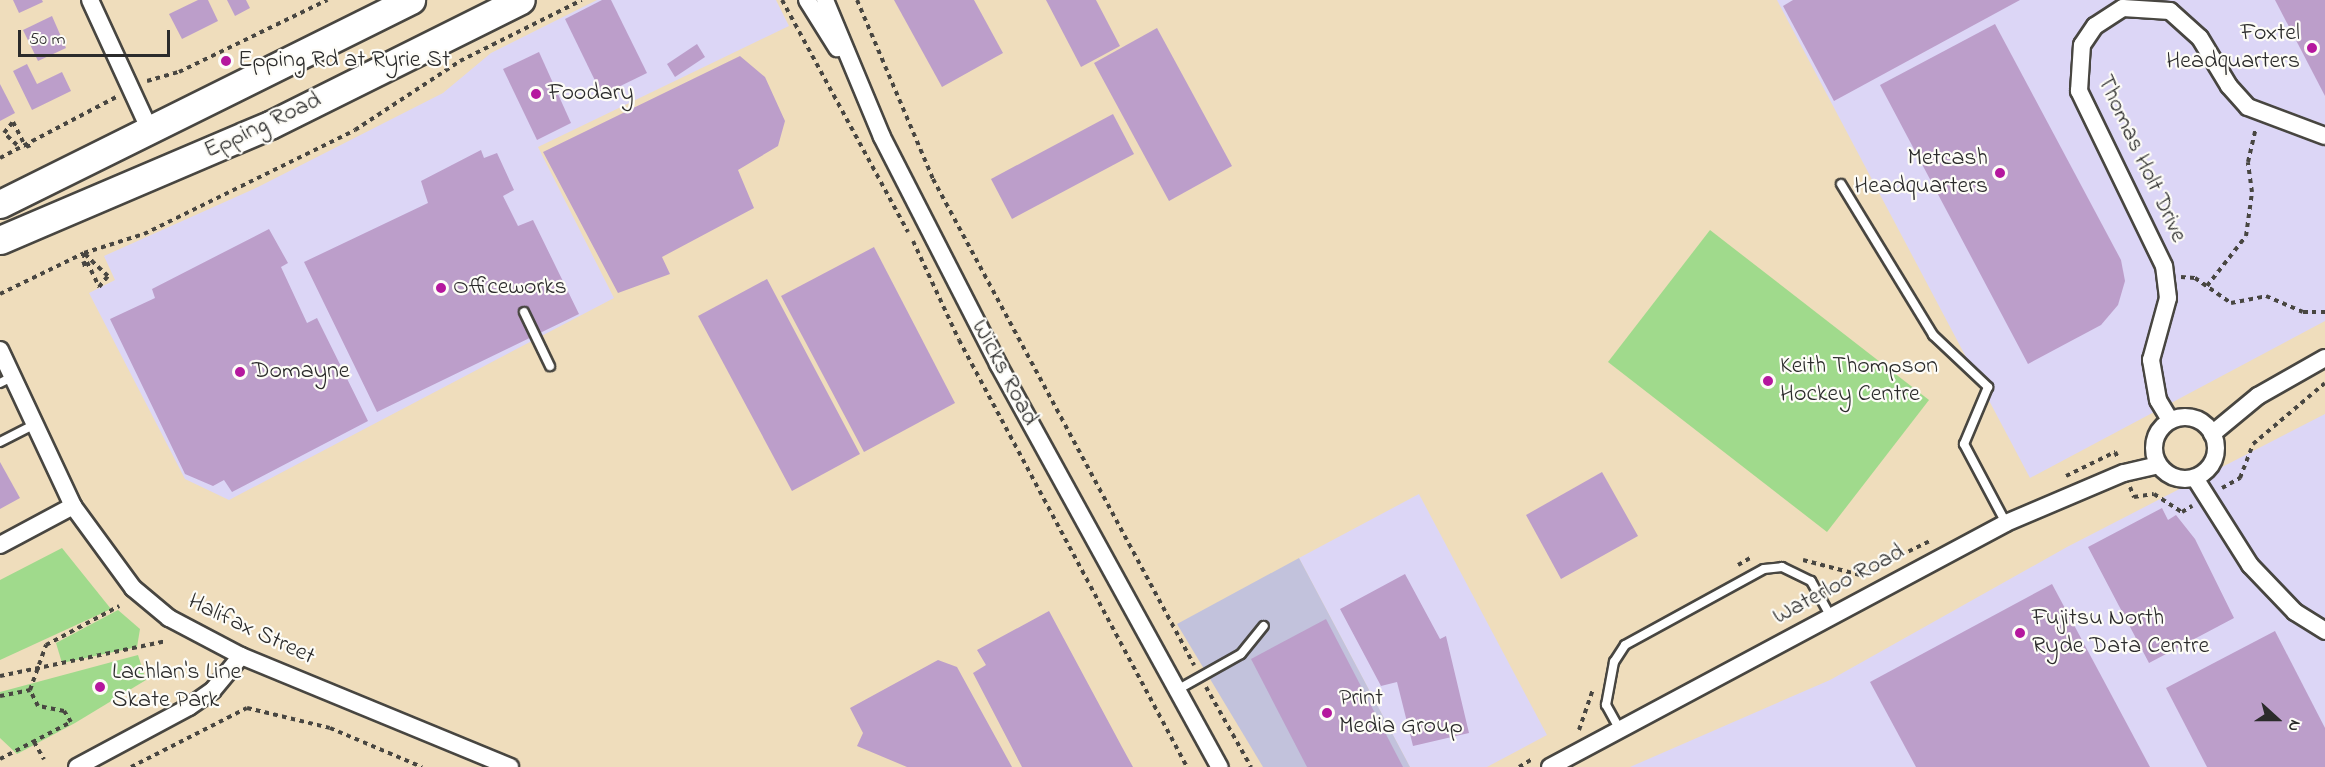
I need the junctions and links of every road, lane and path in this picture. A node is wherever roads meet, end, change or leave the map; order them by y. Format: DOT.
graph roads {
  1 [pos="90,0"];
  2 [pos="327,0"];
  3 [pos="411,0"];
  4 [pos="521,0"];
  5 [pos="582,0"];
  6 [pos="783,0"];
  7 [pos="807,0"];
  8 [pos="825,0"];
  9 [pos="856,0"];
  10 [pos="848,63"];
  11 [pos="132,88"];
  12 [pos="2260,115"];
  13 [pos="149,128"];
  14 [pos="2325,136"];
  15 [pos="29,143"];
  16 [pos="19,146"];
  17 [pos="0,158"];
  18 [pos="1840,184"];
  19 [pos="0,204"];
  20 [pos="0,240"];
  21 [pos="84,253"];
  22 [pos="82,264"];
  23 [pos="84,271"];
  24 [pos="2166,275"];
  25 [pos="2207,286"];
  26 [pos="0,294"];
  27 [pos="524,312"];
  28 [pos="2325,312"];
  29 [pos="0,351"];
  30 [pos="2325,358"];
  31 [pos="550,366"];
  32 [pos="6,380"];
  33 [pos="2325,383"];
  34 [pos="2170,420"];
  35 [pos="34,425"];
  36 [pos="2212,434"];
  37 [pos="0,442"];
  38 [pos="2158,465"];
  39 [pos="2195,478"];
  40 [pos="2240,478"];
  41 [pos="2134,497"];
  42 [pos="73,506"];
  43 [pos="2182,512"];
  44 [pos="2006,523"];
  45 [pos="0,545"];
  46 [pos="119,606"];
  47 [pos="1831,617"];
  48 [pos="1264,626"];
  49 [pos="2325,631"];
  50 [pos="166,641"];
  51 [pos="241,656"];
  52 [pos="35,673"];
  53 [pos="0,676"];
  54 [pos="1200,676"];
  55 [pos="30,690"];
  56 [pos="1177,690"];
  57 [pos="0,696"];
  58 [pos="1620,730"];
  59 [pos="34,742"];
  60 [pos="0,759"];
  61 [pos="44,759"];
  62 [pos="77,767"];
  63 [pos="131,767"];
  64 [pos="422,767"];
  65 [pos="510,767"];
  66 [pos="1187,767"];
  67 [pos="1220,767"];
  68 [pos="1251,767"];
  69 [pos="1550,767"];
  1 -- 11 [label="street"];
  2 -- 11 [label="path"];
  3 -- 13 [label="main road, Epping Road"];
  4 -- 20 [label="main road, Epping Road"];
  5 -- 21 [label="path"];
  6 -- 66 [label="path, Wicks Road"];
  7 -- 10 [label="street, Wicks Road"];
  8 -- 10 [label="street, Wicks Road"];
  9 -- 54 [label="path"];
  10 -- 56 [label="street, Wicks Road"];
  11 -- 13 [label="street"];
  11 -- 15 [label="path"];
  12 -- 14 [label="street, Thomas Holt Drive"];
  12 -- 24 [label="street, Thomas Holt Drive"];
  12 -- 25 [label="path"];
  13 -- 19 [label="main road, Epping Road"];
  15 -- 16 [label="path"];
  15 -- 16 [label="path, bridge"];
  16 -- 17 [label="path"];
  18 -- 44 [label="lane"];
  21 -- 22 [label="path, bridge"];
  21 -- 23 [label="path"];
  21 -- 26 [label="path"];
  24 -- 25 [label="path"];
  24 -- 34 [label="street, Thomas Holt Drive"];
  25 -- 28 [label="path"];
  27 -- 31 [label="lane"];
  29 -- 32 [label="street, Halifax Street"];
  30 -- 36 [label="street"];
  32 -- 35 [label="street, Halifax Street"];
  33 -- 40 [label="path"];
  34 -- 36 [label="street"];
  34 -- 38 [label="street"];
  35 -- 37 [label="lane"];
  35 -- 42 [label="street, Halifax Street"];
  36 -- 39 [label="street"];
  38 -- 39 [label="street"];
  38 -- 44 [label="street, Waterloo Road"];
  39 -- 49 [label="street"];
  41 -- 43 [label="path"];
  42 -- 45 [label="street"];
  42 -- 51 [label="street, Halifax Street"];
  44 -- 47 [label="street, Waterloo Road"];
  46 -- 52 [label="path"];
  47 -- 58 [label="street, Waterloo Road"];
  47 -- 58 [label="lane"];
  48 -- 54 [label="lane"];
  50 -- 52 [label="path"];
  51 -- 62 [label="street"];
  51 -- 65 [label="street, Halifax Street"];
  52 -- 53 [label="path"];
  52 -- 55 [label="path"];
  54 -- 56 [label="lane"];
  54 -- 68 [label="path"];
  55 -- 57 [label="path"];
  55 -- 59 [label="path"];
  56 -- 67 [label="street, Wicks Road"];
  58 -- 69 [label="street, Waterloo Road"];
  59 -- 60 [label="path"];
  59 -- 61 [label="path"];
  63 -- 64 [label="path"];
}
